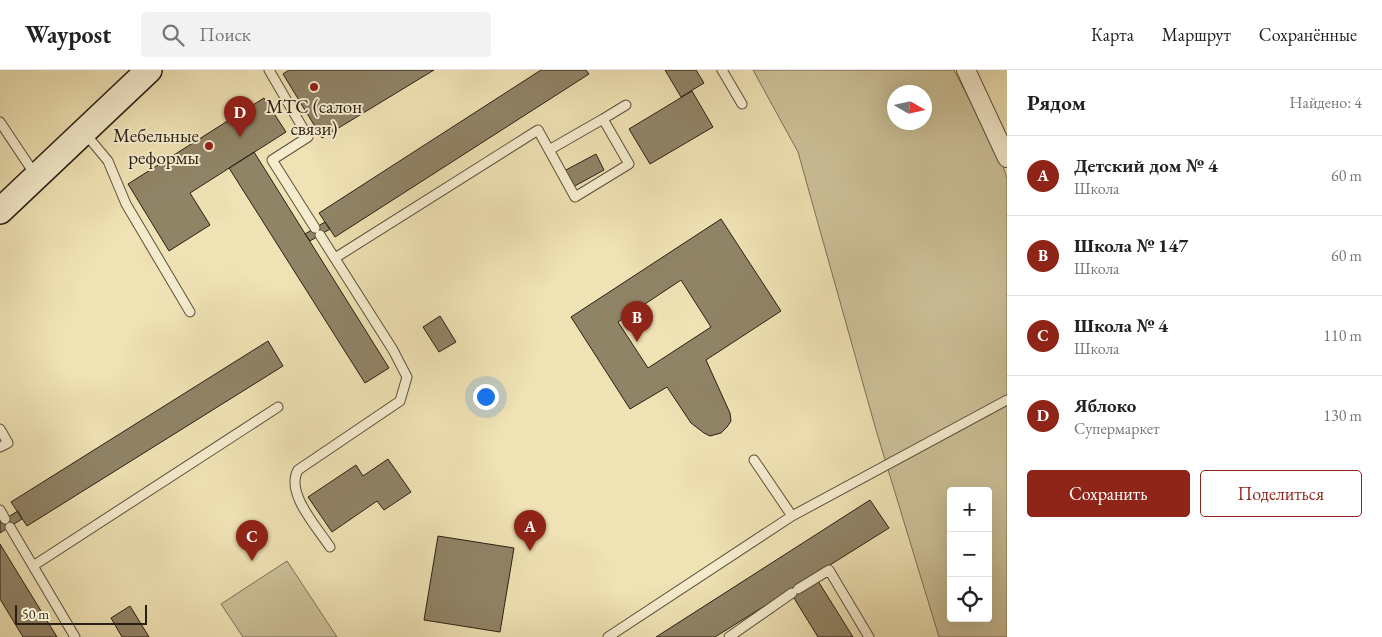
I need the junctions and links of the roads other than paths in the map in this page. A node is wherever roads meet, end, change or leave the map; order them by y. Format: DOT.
graph roads {
  1 [pos="149,70"];
  2 [pos="269,70"];
  3 [pos="722,70"];
  4 [pos="966,70"];
  5 [pos="742,104"];
  6 [pos="626,105"];
  7 [pos="603,119"];
  8 [pos="0,122"];
  9 [pos="83,132"];
  10 [pos="549,150"];
  11 [pos="1007,158"];
  12 [pos="36,177"];
  13 [pos="0,211"];
  14 [pos="334,258"];
  15 [pos="190,312"];
  16 [pos="1007,400"];
  17 [pos="278,407"];
  18 [pos="0,429"];
  19 [pos="0,447"];
  20 [pos="754,460"];
  21 [pos="0,510"];
  22 [pos="792,516"];
  23 [pos="330,547"];
  24 [pos="33,566"];
  25 [pos="75,637"];
  26 [pos="608,637"];
  27 [pos="729,637"];
  28 [pos="869,637"];
  1 -- 9 [label="main road"];
  2 -- 14 [label="lane"];
  3 -- 5 [label="lane"];
  4 -- 11 [label="street"];
  6 -- 7 [label="lane"];
  7 -- 10 [label="lane"];
  7 -- 10 [label="lane"];
  8 -- 12 [label="lane"];
  9 -- 12 [label="main road"];
  9 -- 15 [label="lane"];
  10 -- 14 [label="lane"];
  12 -- 13 [label="main road"];
  14 -- 23 [label="lane"];
  16 -- 22 [label="lane"];
  17 -- 24 [label="lane"];
  18 -- 19 [label="lane"];
  20 -- 22 [label="lane"];
  21 -- 24 [label="lane"];
  22 -- 26 [label="lane"];
  24 -- 25 [label="lane"];
  27 -- 28 [label="lane"];
}
